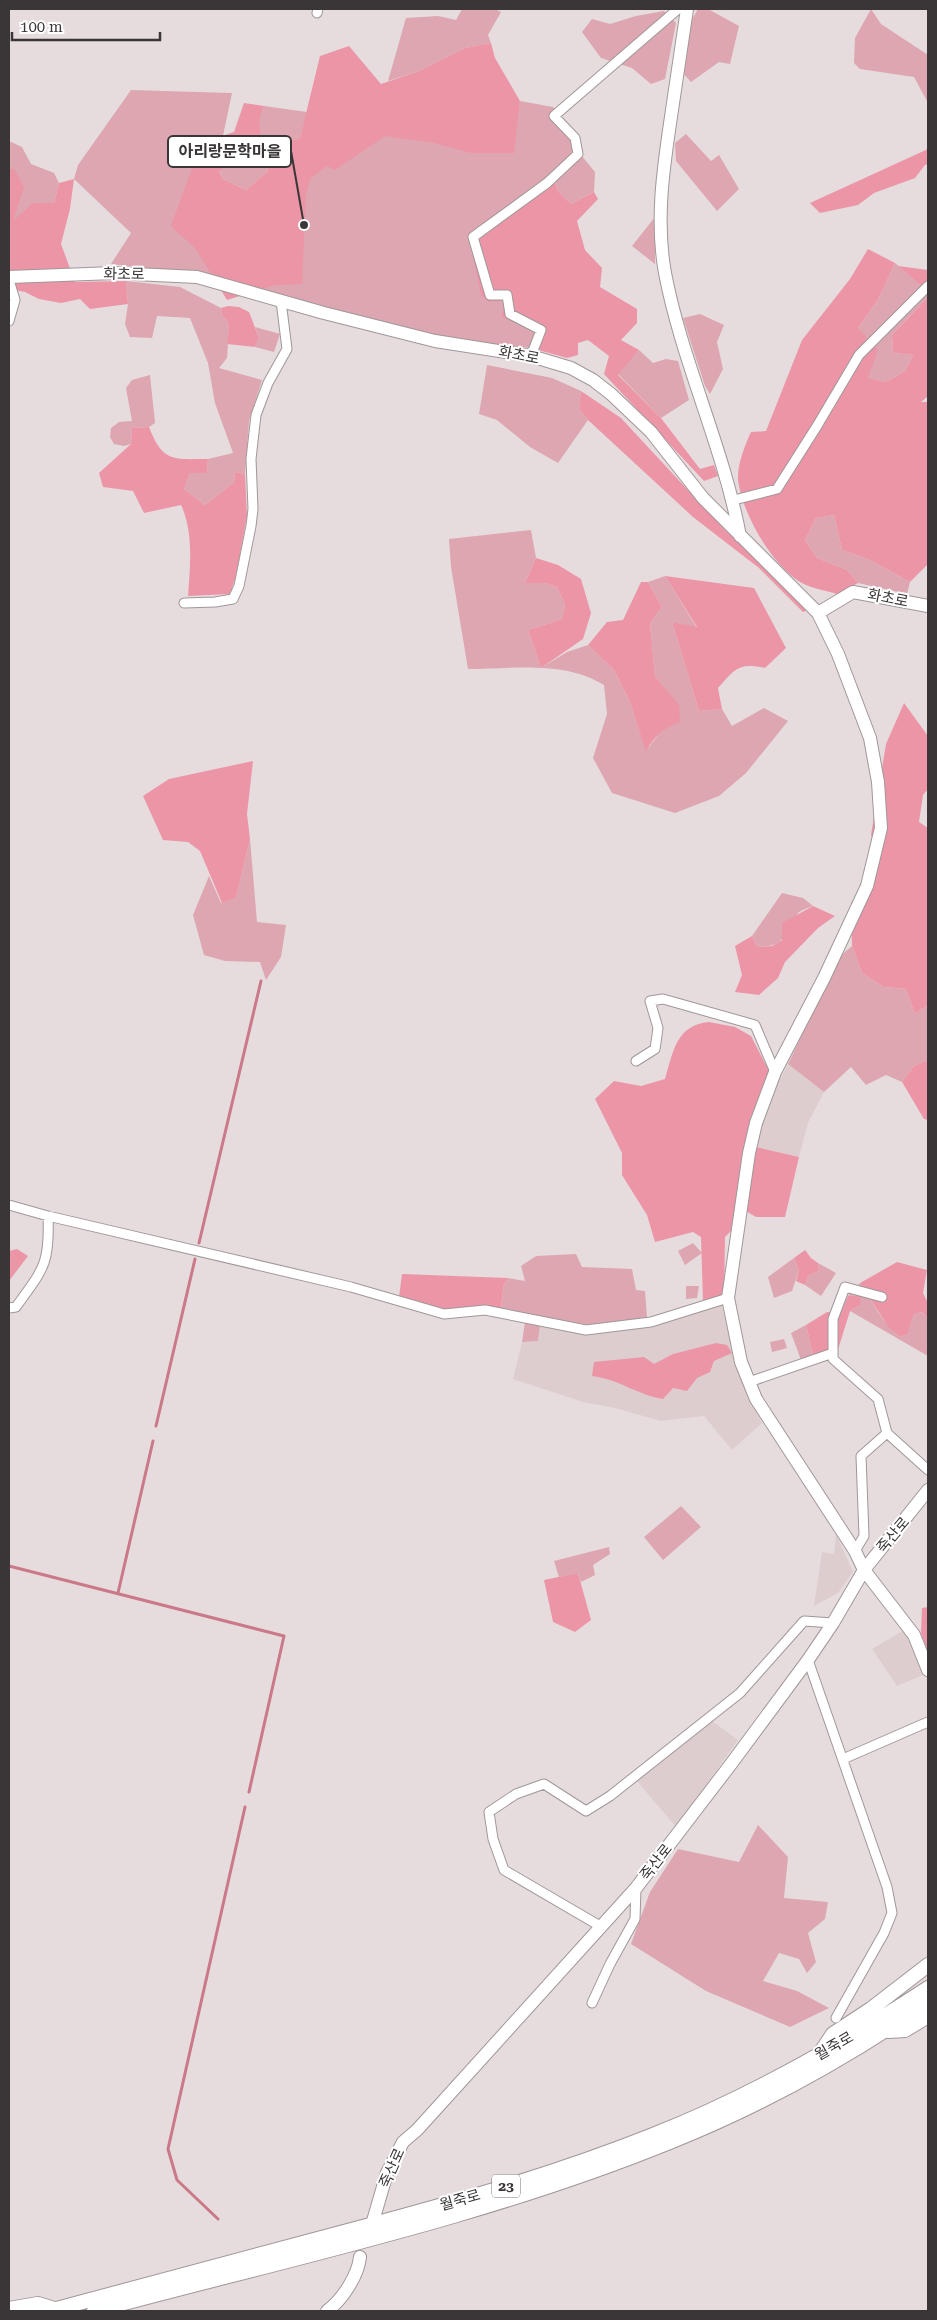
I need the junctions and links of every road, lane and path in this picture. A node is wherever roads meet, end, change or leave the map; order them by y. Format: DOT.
graph roads {
  1 [pos="678,9"];
  2 [pos="688,9"];
  3 [pos="9,278"];
  4 [pos="928,286"];
  5 [pos="281,300"];
  6 [pos="9,321"];
  7 [pos="532,356"];
  8 [pos="734,500"];
  9 [pos="740,536"];
  10 [pos="184,602"];
  11 [pos="928,606"];
  12 [pos="818,613"];
  13 [pos="636,1061"];
  14 [pos="775,1072"];
  15 [pos="9,1205"];
  16 [pos="48,1216"];
  17 [pos="882,1297"];
  18 [pos="728,1298"];
  19 [pos="9,1308"];
  20 [pos="833,1353"];
  21 [pos="749,1382"];
  22 [pos="887,1433"];
  23 [pos="928,1470"];
  24 [pos="928,1490"];
  25 [pos="855,1551"];
  26 [pos="864,1570"];
  27 [pos="834,1623"];
  28 [pos="808,1660"];
  29 [pos="928,1670"];
  30 [pos="928,1722"];
  31 [pos="843,1759"];
  32 [pos="636,1888"];
  33 [pos="600,1926"];
  34 [pos="928,1965"];
  35 [pos="928,1988"];
  36 [pos="928,2002"];
  37 [pos="592,2003"];
  38 [pos="928,2016"];
  39 [pos="836,2018"];
  40 [pos="887,2031"];
  41 [pos="819,2056"];
  42 [pos="373,2221"];
  43 [pos="360,2257"];
  44 [pos="9,2310"];
  45 [pos="52,2311"];
  46 [pos="94,2311"];
  47 [pos="326,2311"];
  1 -- 7 [label="street"];
  2 -- 8 [label="street"];
  3 -- 5 [label="street, 화초로"];
  3 -- 6 [label="street"];
  4 -- 8 [label="street"];
  5 -- 7 [label="street, 화초로"];
  5 -- 10 [label="street"];
  7 -- 9 [label="street, 화초로"];
  8 -- 9 [label="street"];
  9 -- 12 [label="street, 화초로"];
  11 -- 12 [label="street, 화초로"];
  12 -- 14 [label="street"];
  13 -- 14 [label="street"];
  14 -- 18 [label="street"];
  15 -- 16 [label="street"];
  16 -- 18 [label="street"];
  16 -- 19 [label="street"];
  17 -- 20 [label="street"];
  18 -- 21 [label="street"];
  20 -- 21 [label="street"];
  20 -- 22 [label="street"];
  21 -- 25 [label="street"];
  22 -- 23 [label="street"];
  22 -- 25 [label="street"];
  24 -- 26 [label="street, 죽산로"];
  25 -- 26 [label="street"];
  26 -- 27 [label="street, 죽산로"];
  26 -- 29 [label="street"];
  27 -- 28 [label="street, 죽산로"];
  27 -- 33 [label="street"];
  28 -- 31 [label="street"];
  28 -- 32 [label="street, 죽산로"];
  30 -- 31 [label="street"];
  31 -- 39 [label="street"];
  32 -- 33 [label="street, 죽산로"];
  32 -- 37 [label="street"];
  33 -- 42 [label="street, 죽산로"];
  34 -- 41 [label="main road"];
  35 -- 41 [label="main road, 월죽로 / 23"];
  36 -- 40 [label="main road, 월죽로 / 23"];
  38 -- 40 [label="main road"];
  40 -- 46 [label="main road, 월죽로 / 23"];
  41 -- 45 [label="main road, 월죽로 / 23"];
  43 -- 47 [label="street"];
  44 -- 45 [label="highway, 23"];
}
